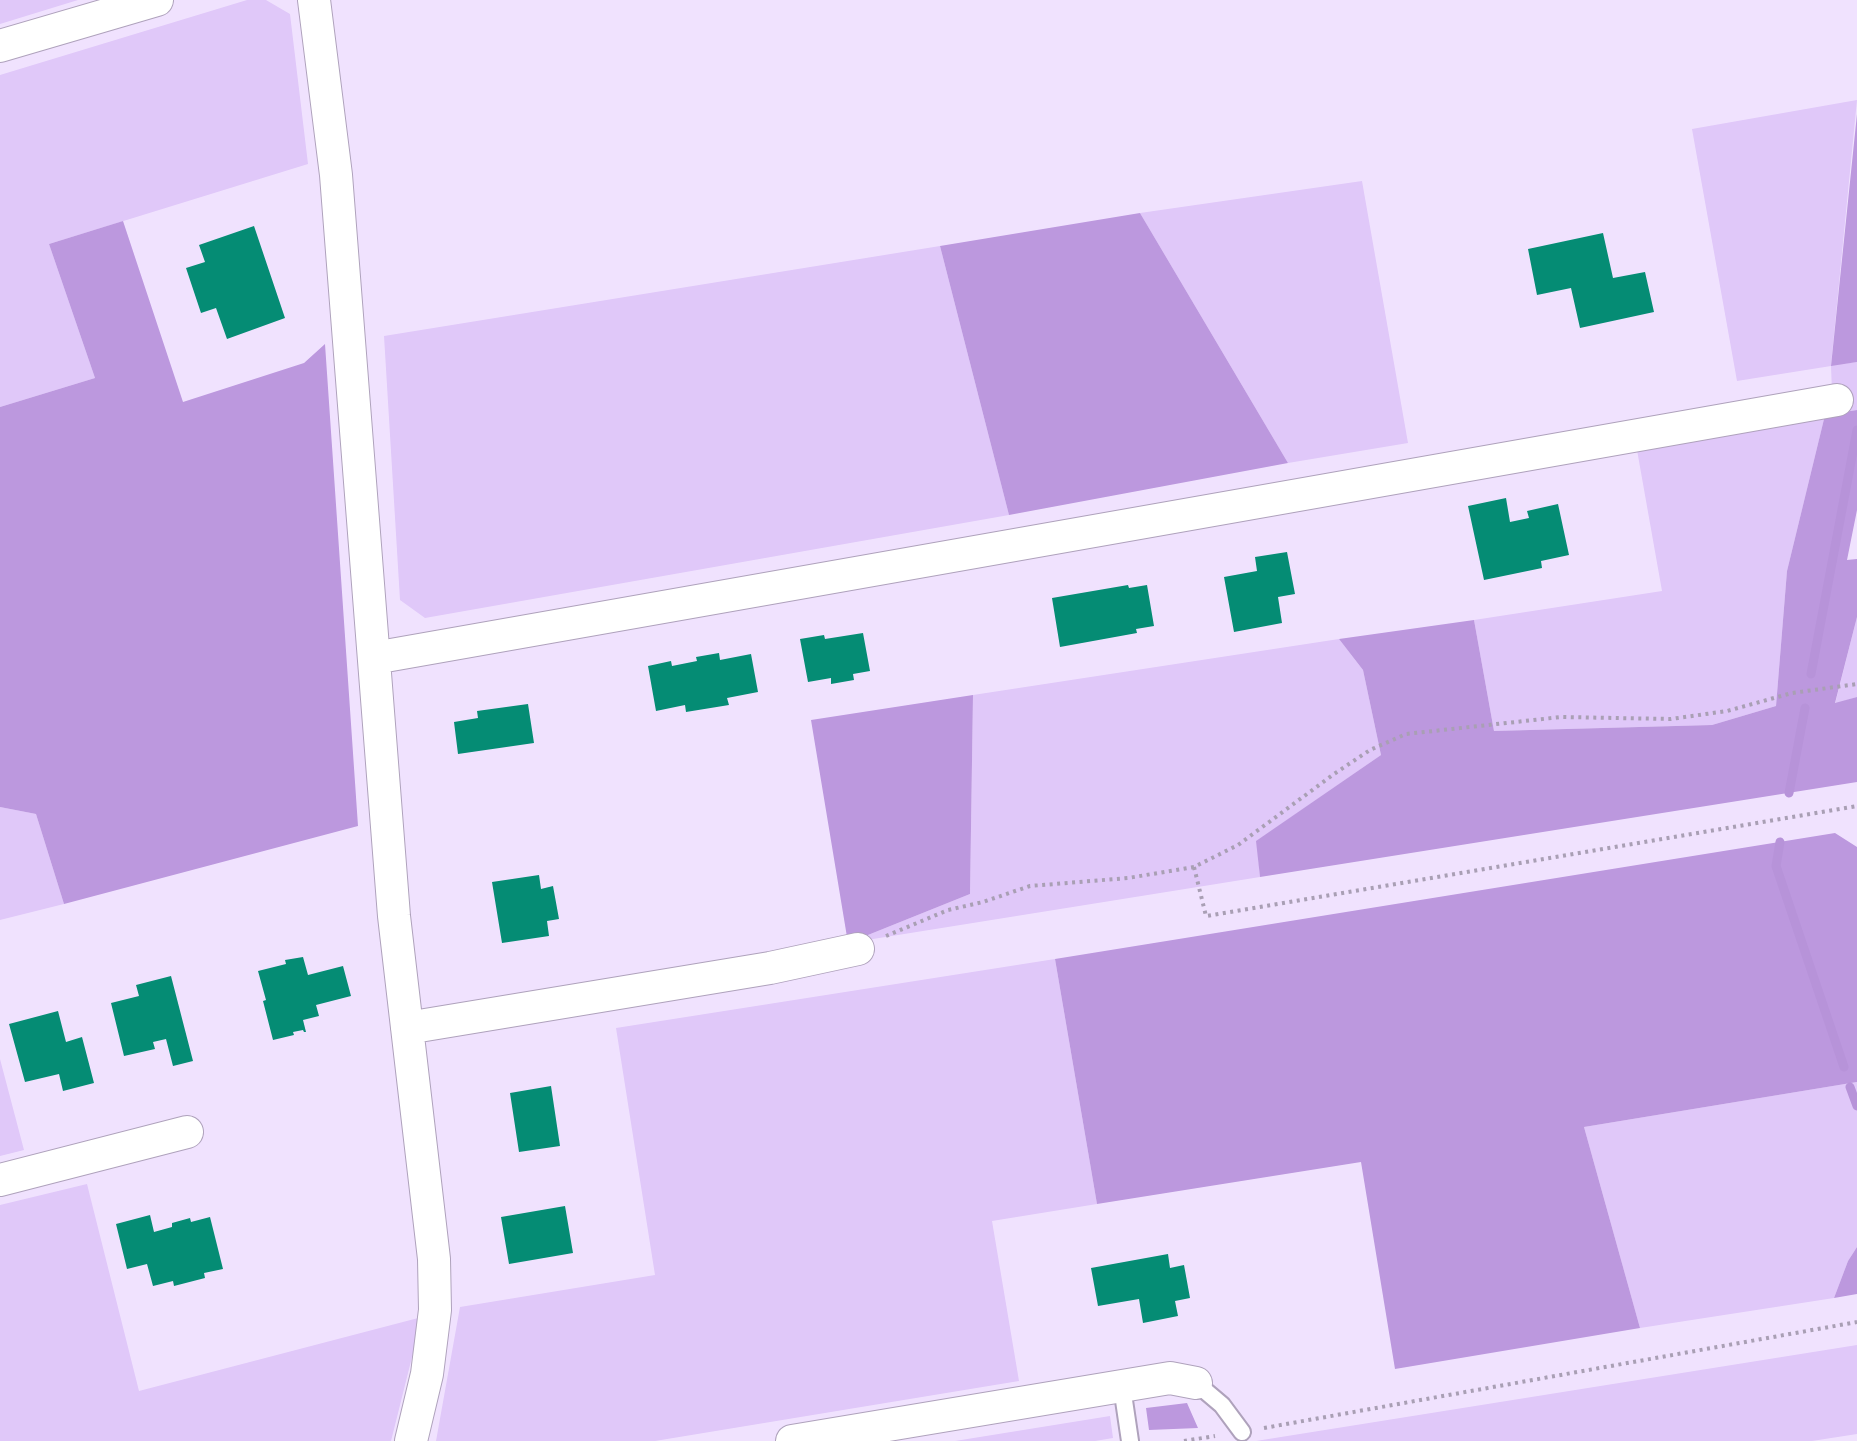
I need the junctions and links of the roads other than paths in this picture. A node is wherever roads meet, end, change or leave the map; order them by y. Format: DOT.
graph roads {
  1 [pos="157,0"];
  2 [pos="314,0"];
  3 [pos="0,46"];
  4 [pos="1837,400"];
  5 [pos="374,658"];
  6 [pos="858,949"];
  7 [pos="407,1028"];
  8 [pos="187,1132"];
  9 [pos="0,1180"];
  10 [pos="1197,1383"];
  11 [pos="1122,1387"];
  12 [pos="1242,1432"];
  13 [pos="411,1441"];
  14 [pos="792,1441"];
  15 [pos="1130,1441"];
  1 -- 3 [label="street"];
  2 -- 5 [label="street"];
  4 -- 5 [label="street"];
  5 -- 7 [label="street"];
  6 -- 7 [label="street"];
  7 -- 13 [label="street"];
  8 -- 9 [label="street"];
  10 -- 11 [label="street"];
  10 -- 12 [label="lane"];
  11 -- 14 [label="street"];
  11 -- 15 [label="lane"];
}
